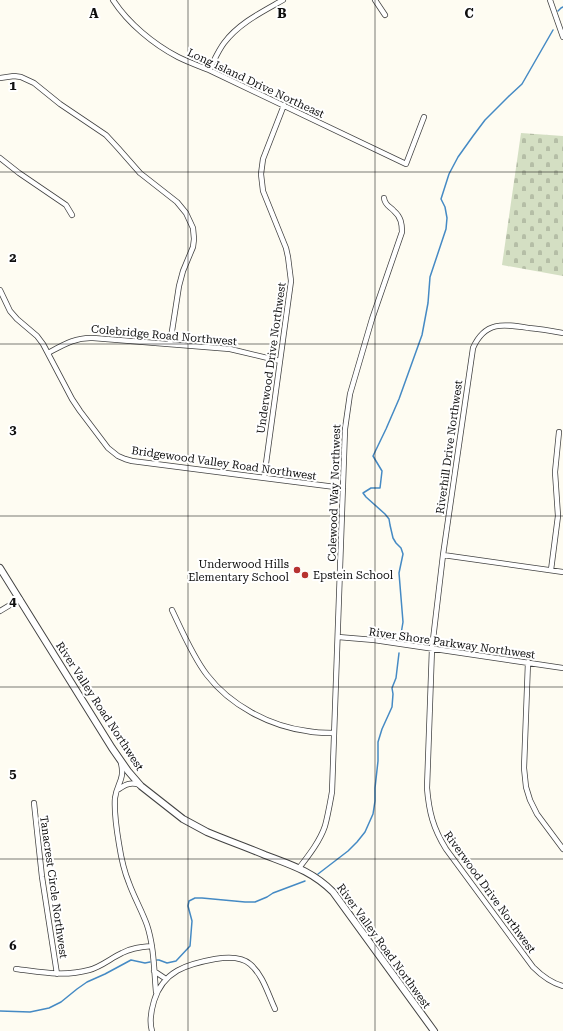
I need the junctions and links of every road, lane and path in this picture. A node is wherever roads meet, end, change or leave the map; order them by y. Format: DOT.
graph roads {
  1 [pos="113,0"];
  2 [pos="284,0"];
  3 [pos="376,0"];
  4 [pos="550,0"];
  5 [pos="385,15"];
  6 [pos="563,36"];
  7 [pos="209,70"];
  8 [pos="0,78"];
  9 [pos="284,105"];
  10 [pos="424,116"];
  11 [pos="0,158"];
  12 [pos="384,198"];
  13 [pos="72,215"];
  14 [pos="0,290"];
  15 [pos="563,333"];
  16 [pos="170,344"];
  17 [pos="48,353"];
  18 [pos="280,361"];
  19 [pos="560,432"];
  20 [pos="264,478"];
  21 [pos="342,488"];
  22 [pos="443,555"];
  23 [pos="0,568"];
  24 [pos="551,570"];
  25 [pos="563,572"];
  26 [pos="20,599"];
  27 [pos="172,610"];
  28 [pos="0,611"];
  29 [pos="338,637"];
  30 [pos="432,648"];
  31 [pos="528,662"];
  32 [pos="563,668"];
  33 [pos="334,733"];
  34 [pos="121,761"];
  35 [pos="141,786"];
  36 [pos="118,790"];
  37 [pos="34,803"];
  38 [pos="563,849"];
  39 [pos="299,868"];
  40 [pos="152,946"];
  41 [pos="16,969"];
  42 [pos="154,971"];
  43 [pos="57,974"];
  44 [pos="166,979"];
  45 [pos="563,986"];
  46 [pos="156,992"];
  47 [pos="275,1009"];
  48 [pos="152,1031"];
  49 [pos="434,1031"];
  1 -- 7 [label="street, Long Island Drive Northeast"];
  2 -- 7 [label="street"];
  3 -- 5 [label="street"];
  4 -- 6 [label="street"];
  7 -- 9 [label="street, Long Island Drive Northeast"];
  8 -- 16 [label="street"];
  9 -- 10 [label="street, Long Island Drive Northeast"];
  9 -- 18 [label="street, Underwood Drive Northwest"];
  11 -- 13 [label="street"];
  12 -- 21 [label="street, Colewood Way Northwest"];
  14 -- 17 [label="street, Bridgewood Valley Road Northwest"];
  15 -- 22 [label="street, Riverhill Drive Northwest"];
  16 -- 17 [label="street, Colebridge Road Northwest"];
  16 -- 18 [label="street, Colebridge Road Northwest"];
  17 -- 20 [label="street, Bridgewood Valley Road Northwest"];
  18 -- 20 [label="street, Underwood Drive Northwest"];
  19 -- 24 [label="street"];
  20 -- 21 [label="street, Bridgewood Valley Road Northwest"];
  21 -- 29 [label="street, Colewood Way Northwest"];
  22 -- 24 [label="street"];
  22 -- 30 [label="street, Riverhill Drive Northwest"];
  23 -- 26 [label="street, River Valley Road Northwest"];
  24 -- 25 [label="street"];
  26 -- 28 [label="street"];
  26 -- 34 [label="street, River Valley Road Northwest"];
  27 -- 33 [label="street"];
  29 -- 30 [label="street, River Shore Parkway Northwest"];
  29 -- 33 [label="street, Colewood Way Northwest"];
  30 -- 31 [label="street, River Shore Parkway Northwest"];
  30 -- 45 [label="street, Riverwood Drive Northwest"];
  31 -- 32 [label="street, River Shore Parkway Northwest"];
  31 -- 38 [label="street"];
  33 -- 39 [label="street, Colewood Way Northwest"];
  34 -- 35 [label="street, River Valley Road Northwest"];
  34 -- 36 [label="street"];
  35 -- 36 [label="street"];
  35 -- 39 [label="street, River Valley Road Northwest"];
  36 -- 40 [label="street"];
  37 -- 43 [label="street, Tanacrest Circle Northwest"];
  39 -- 49 [label="street, River Valley Road Northwest"];
  40 -- 42 [label="street"];
  40 -- 43 [label="street"];
  41 -- 43 [label="street"];
  42 -- 44 [label="street"];
  42 -- 46 [label="street"];
  44 -- 46 [label="street"];
  44 -- 47 [label="street"];
  46 -- 48 [label="street"];
}
